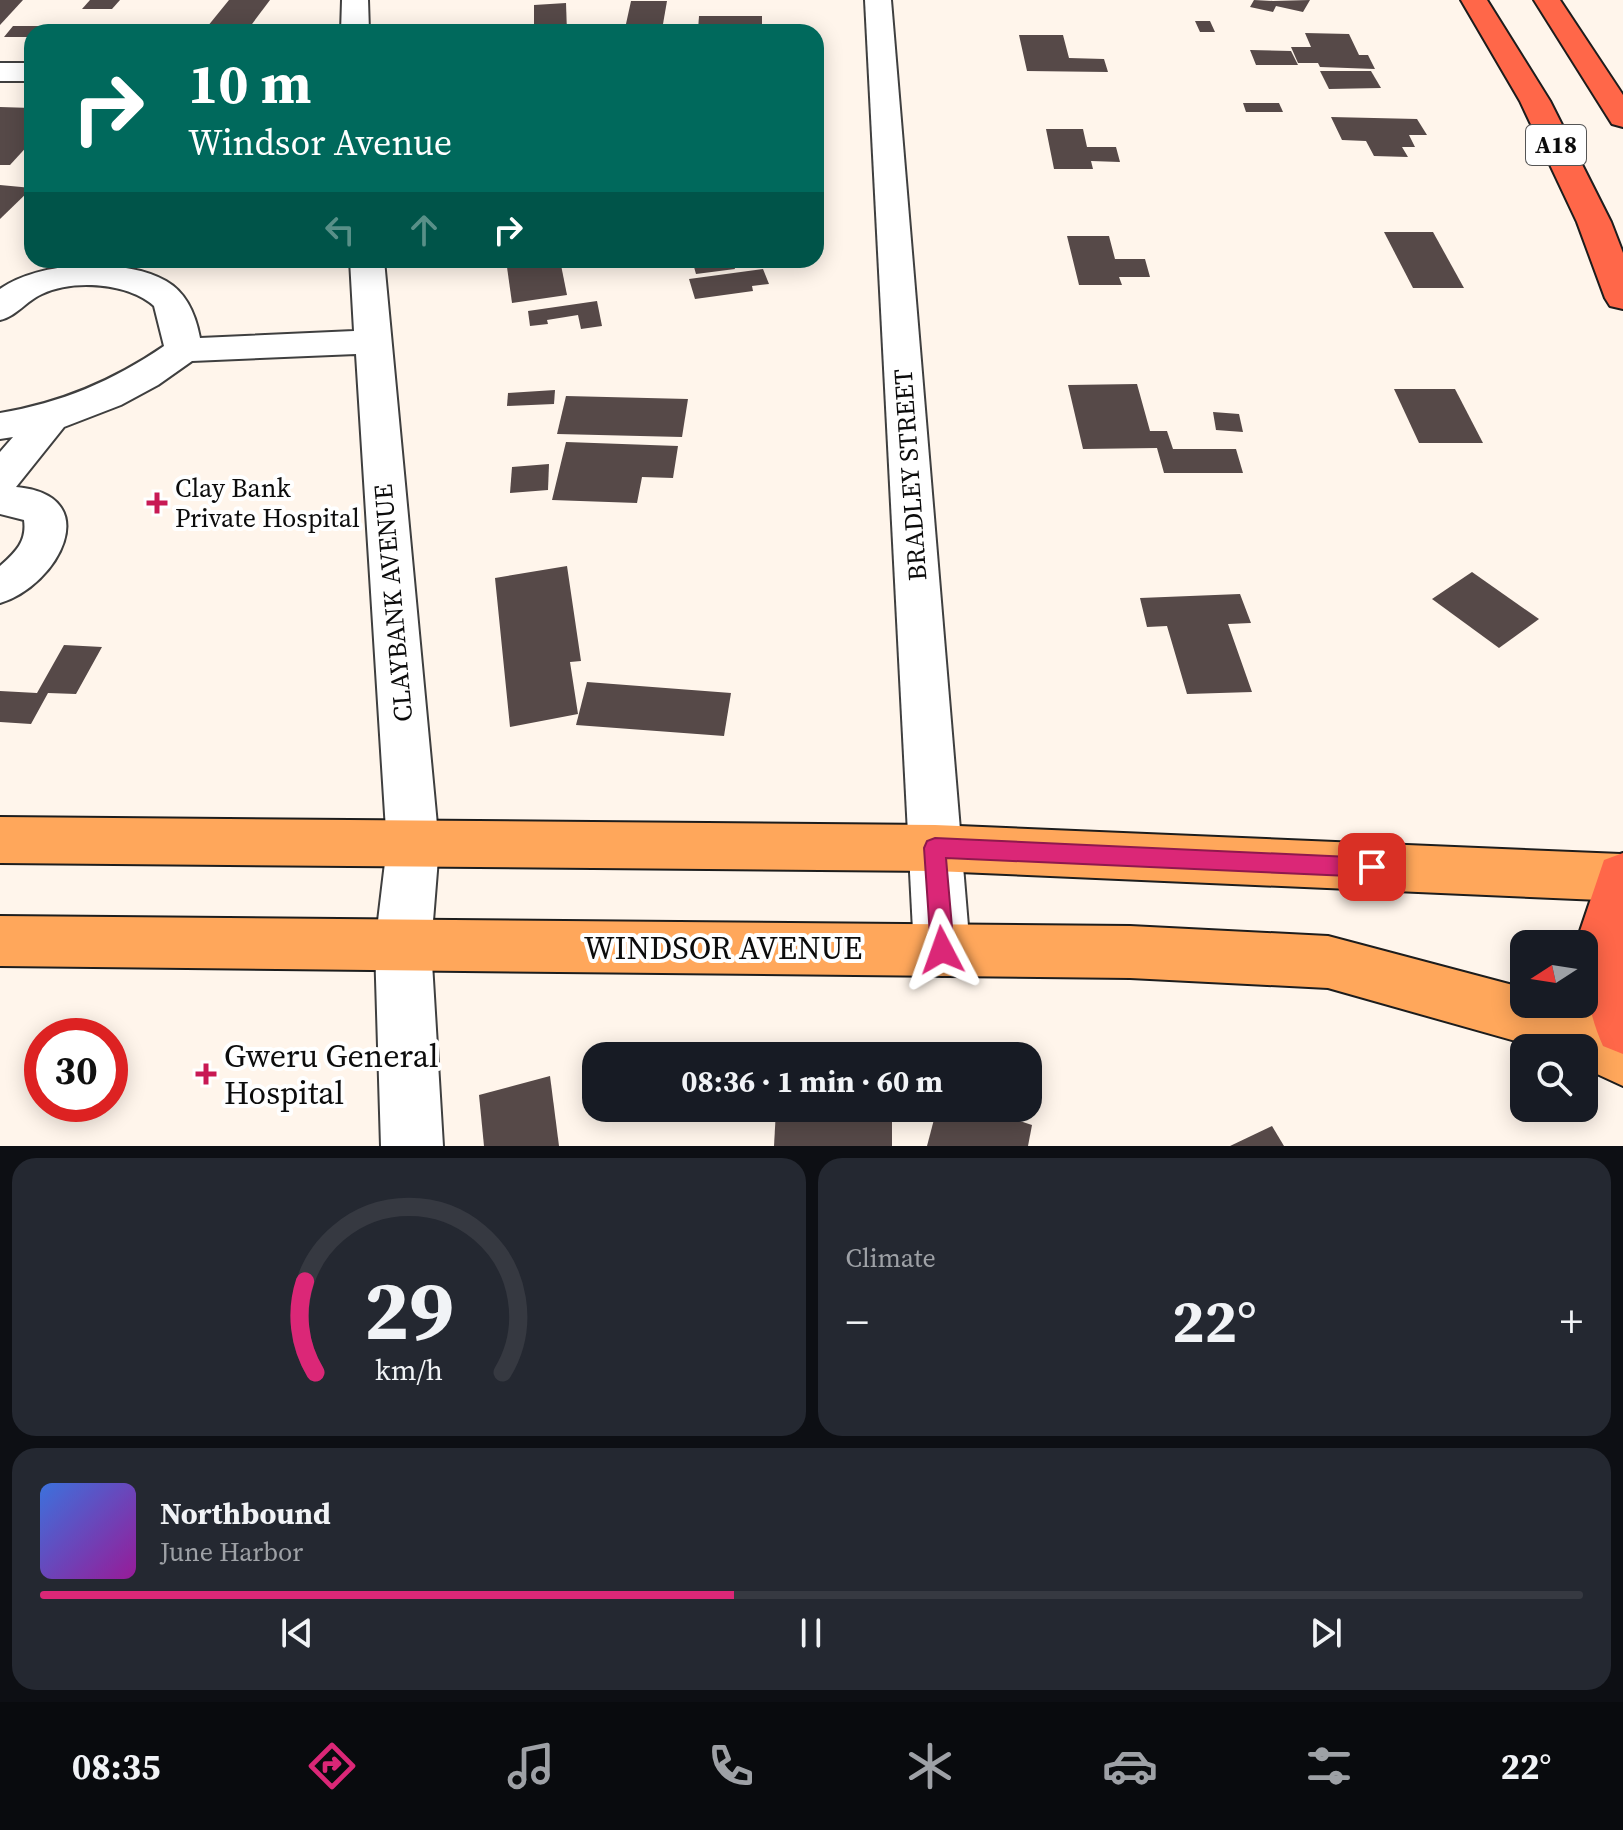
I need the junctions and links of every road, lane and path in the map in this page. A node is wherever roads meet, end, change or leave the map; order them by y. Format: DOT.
graph roads {
  1 [pos="355,0"];
  2 [pos="878,0"];
  3 [pos="1474,0"];
  4 [pos="1547,0"];
  5 [pos="355,24"];
  6 [pos="0,72"];
  7 [pos="24,72"];
  8 [pos="1623,118"];
  9 [pos="367,268"];
  10 [pos="138,271"];
  11 [pos="38,272"];
  12 [pos="1623,298"];
  13 [pos="0,309"];
  14 [pos="372,342"];
  15 [pos="183,350"];
  16 [pos="50,418"];
  17 [pos="0,426"];
  18 [pos="0,479"];
  19 [pos="0,500"];
  20 [pos="0,587"];
  21 [pos="0,840"];
  22 [pos="413,846"];
  23 [pos="935,848"];
  24 [pos="1622,877"];
  25 [pos="0,941"];
  26 [pos="403,946"];
  27 [pos="942,950"];
  28 [pos="1623,1026"];
  29 [pos="1623,1057"];
  30 [pos="412,1146"];
  1 -- 5 [label="street"];
  2 -- 23 [label="street, BRADLEY STREET"];
  3 -- 12 [label="highway, A18"];
  4 -- 8 [label="highway, A18"];
  6 -- 7 [label="street"];
  9 -- 14 [label="street, CLAYBANK AVENUE"];
  10 -- 11 [label="street"];
  10 -- 15 [label="street"];
  11 -- 13 [label="street"];
  14 -- 15 [label="street"];
  14 -- 22 [label="street, CLAYBANK AVENUE"];
  15 -- 16 [label="street"];
  16 -- 17 [label="street"];
  16 -- 18 [label="street"];
  19 -- 20 [label="street"];
  21 -- 22 [label="main road"];
  22 -- 23 [label="main road"];
  22 -- 26 [label="street, CLAYBANK AVENUE"];
  23 -- 24 [label="main road"];
  23 -- 27 [label="street, BRADLEY STREET"];
  24 -- 28 [label="highway"];
  25 -- 26 [label="main road, WINDSOR AVENUE"];
  26 -- 27 [label="main road, WINDSOR AVENUE"];
  26 -- 30 [label="street, CLAYBANK AVENUE"];
  27 -- 29 [label="main road, WINDSOR AVENUE"];
}
